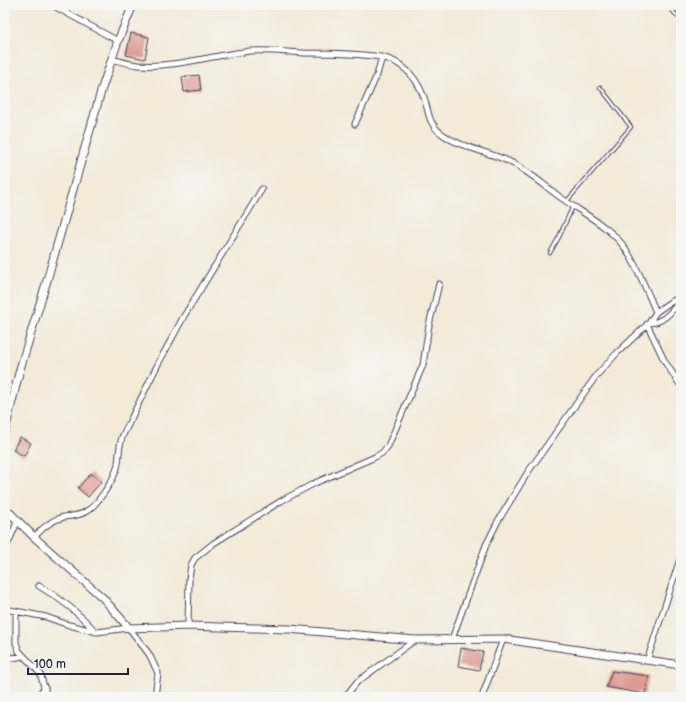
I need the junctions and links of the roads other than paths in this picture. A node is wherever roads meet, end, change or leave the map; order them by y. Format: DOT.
graph roads {
  1 [pos="52,5"];
  2 [pos="133,5"];
  3 [pos="667,5"];
  4 [pos="681,20"];
  5 [pos="118,41"];
  6 [pos="382,57"];
  7 [pos="111,59"];
  8 [pos="600,87"];
  9 [pos="355,124"];
  10 [pos="262,189"];
  11 [pos="566,202"];
  12 [pos="573,206"];
  13 [pos="550,253"];
  14 [pos="439,284"];
  15 [pos="681,298"];
  16 [pos="656,312"];
  17 [pos="648,323"];
  18 [pos="681,386"];
  19 [pos="5,430"];
  20 [pos="5,508"];
  21 [pos="18,520"];
  22 [pos="34,537"];
  23 [pos="5,548"];
  24 [pos="681,556"];
  25 [pos="39,586"];
  26 [pos="5,609"];
  27 [pos="16,611"];
  28 [pos="188,626"];
  29 [pos="128,628"];
  30 [pos="97,632"];
  31 [pos="452,639"];
  32 [pos="503,639"];
  33 [pos="415,640"];
  34 [pos="5,656"];
  35 [pos="22,656"];
  36 [pos="647,661"];
  37 [pos="681,665"];
  38 [pos="45,688"];
  39 [pos="36,697"];
  40 [pos="47,697"];
  41 [pos="155,697"];
  42 [pos="345,697"];
  43 [pos="482,697"];
  1 -- 5 [label="street"];
  2 -- 5 [label="street"];
  3 -- 4 [label="lane"];
  5 -- 7 [label="street"];
  6 -- 7 [label="street"];
  6 -- 9 [label="street"];
  6 -- 11 [label="street"];
  7 -- 19 [label="street"];
  8 -- 11 [label="lane"];
  10 -- 22 [label="street"];
  11 -- 12 [label="street"];
  12 -- 13 [label="lane"];
  12 -- 16 [label="street"];
  14 -- 28 [label="street"];
  15 -- 16 [label="street"];
  15 -- 17 [label="street"];
  16 -- 17 [label="street"];
  17 -- 18 [label="street"];
  17 -- 31 [label="street"];
  20 -- 21 [label="street"];
  21 -- 22 [label="street"];
  21 -- 23 [label="street"];
  22 -- 29 [label="street"];
  24 -- 36 [label="street"];
  25 -- 30 [label="street"];
  26 -- 27 [label="street"];
  27 -- 30 [label="street"];
  27 -- 35 [label="street"];
  28 -- 29 [label="street"];
  28 -- 33 [label="street"];
  29 -- 30 [label="street"];
  29 -- 41 [label="street"];
  31 -- 32 [label="street"];
  31 -- 33 [label="street"];
  32 -- 36 [label="street"];
  32 -- 43 [label="street"];
  33 -- 42 [label="street"];
  34 -- 35 [label="street"];
  35 -- 38 [label="street"];
  36 -- 37 [label="street"];
  38 -- 39 [label="street"];
  38 -- 40 [label="street"];
}
